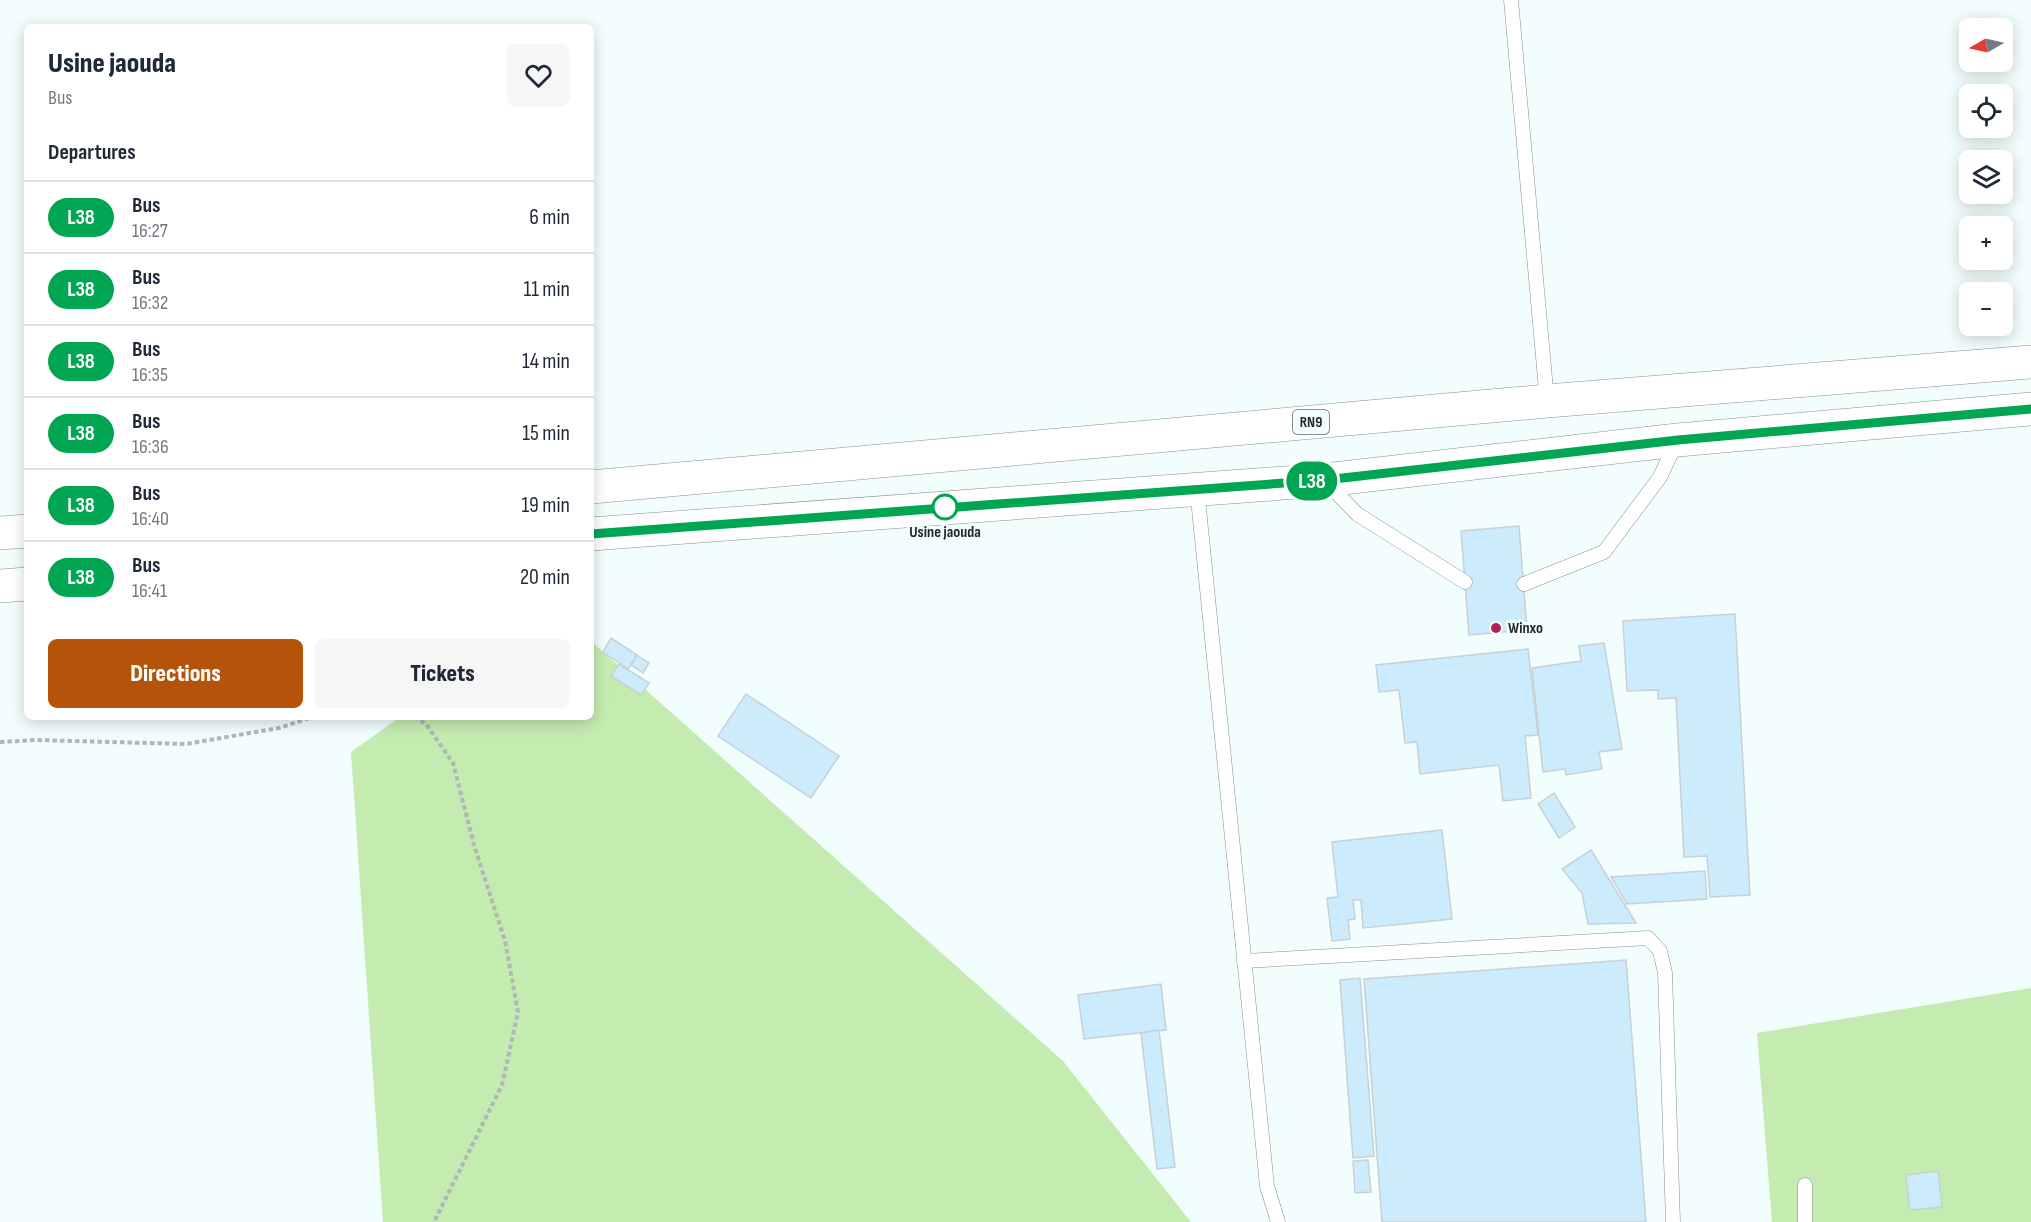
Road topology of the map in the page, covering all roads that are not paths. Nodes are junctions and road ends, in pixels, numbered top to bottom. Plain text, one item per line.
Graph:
1 (1511, 0) edge
2 (2031, 362) edge
3 (1547, 401) junction
4 (2031, 409) edge
5 (1678, 440) junction
6 (1325, 480) junction
7 (594, 487) edge
8 (1197, 489) junction
9 (24, 531) edge
10 (0, 533) edge
11 (594, 534) edge
12 (1465, 582) dead end
13 (24, 584) edge
14 (1524, 584) dead end
15 (0, 586) edge
16 (1244, 961) junction
17 (1805, 1185) dead end
18 (1278, 1222) edge
19 (1673, 1222) edge
20 (1805, 1222) edge

1 - 3 lane
2 - 3 highway, RN9
3 - 7 highway, RN9
4 - 5 highway
5 - 6 highway
5 - 14 lane
6 - 8 highway
6 - 12 lane
8 - 11 highway
8 - 16 lane
9 - 10 highway
13 - 15 highway
16 - 18 lane
16 - 19 lane
17 - 20 lane

